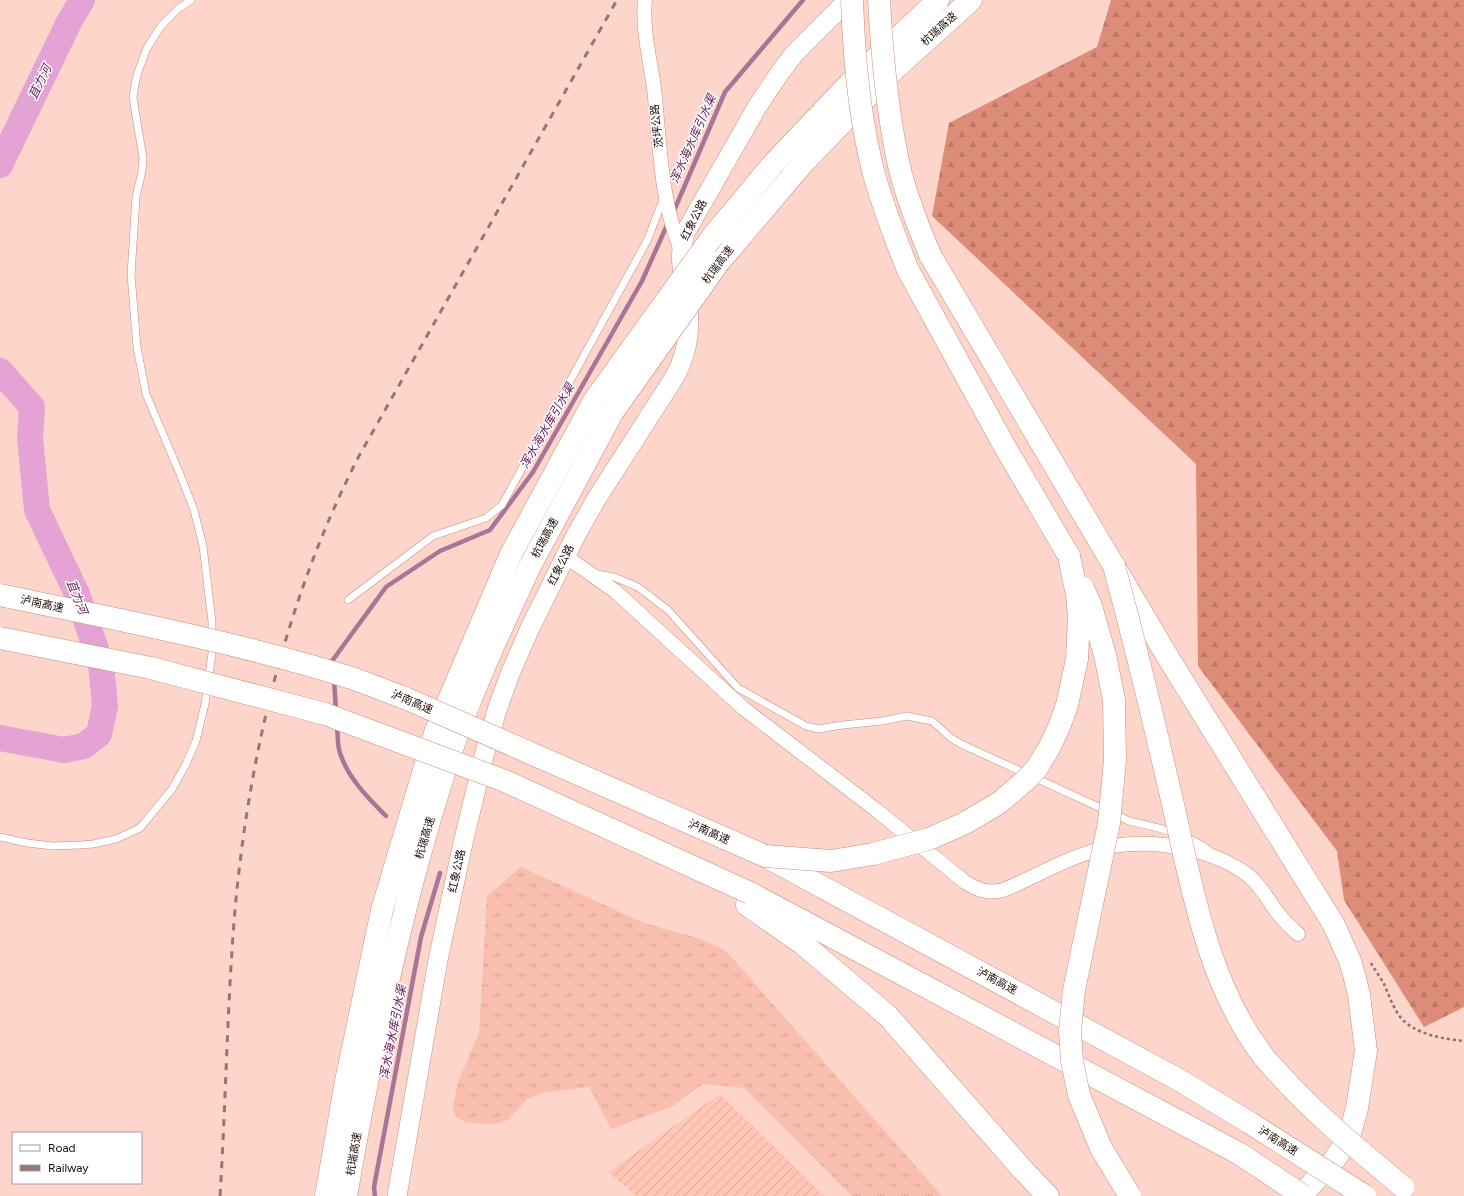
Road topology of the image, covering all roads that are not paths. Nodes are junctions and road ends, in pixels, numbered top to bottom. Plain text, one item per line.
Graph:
1 (191, 0) edge
2 (645, 0) edge
3 (848, 0) edge
4 (852, 0) edge
5 (879, 0) edge
6 (938, 0) edge
7 (984, 0) edge
8 (964, 7) edge
9 (667, 199) junction
10 (681, 250) junction
11 (565, 556) junction
12 (1069, 556) junction
13 (1114, 566) junction
14 (589, 573) junction
15 (0, 595) edge
16 (348, 600) dead end
17 (0, 638) edge
18 (0, 837) edge
19 (765, 856) junction
20 (1221, 860) junction
21 (697, 869) junction
22 (1298, 934) dead end
23 (1406, 1192) edge
24 (326, 1196) edge
25 (346, 1196) edge
26 (397, 1196) edge
27 (1048, 1196) edge
28 (1130, 1196) edge
29 (1302, 1196) edge
30 (1365, 1196) edge

1 - 18 lane
2 - 9 street, 茨坪公路
3 - 10 main road, 红象公路
4 - 12 highway, bridge
5 - 13 highway, bridge
6 - 24 highway, 杭瑞高速, bridge
7 - 8 highway, 杭瑞高速
8 - 25 highway, 杭瑞高速, bridge
9 - 10 street, 茨坪公路
9 - 16 lane
10 - 11 main road, 红象公路
11 - 14 street
11 - 26 main road, 红象公路
12 - 19 highway, bridge
12 - 28 highway, bridge
13 - 23 highway, bridge
13 - 29 highway, bridge
14 - 20 lane
14 - 20 street
15 - 19 highway, 泸南高速, bridge
17 - 21 highway, bridge
19 - 30 highway, 泸南高速, bridge
20 - 22 street
21 - 27 highway
21 - 29 highway, bridge

